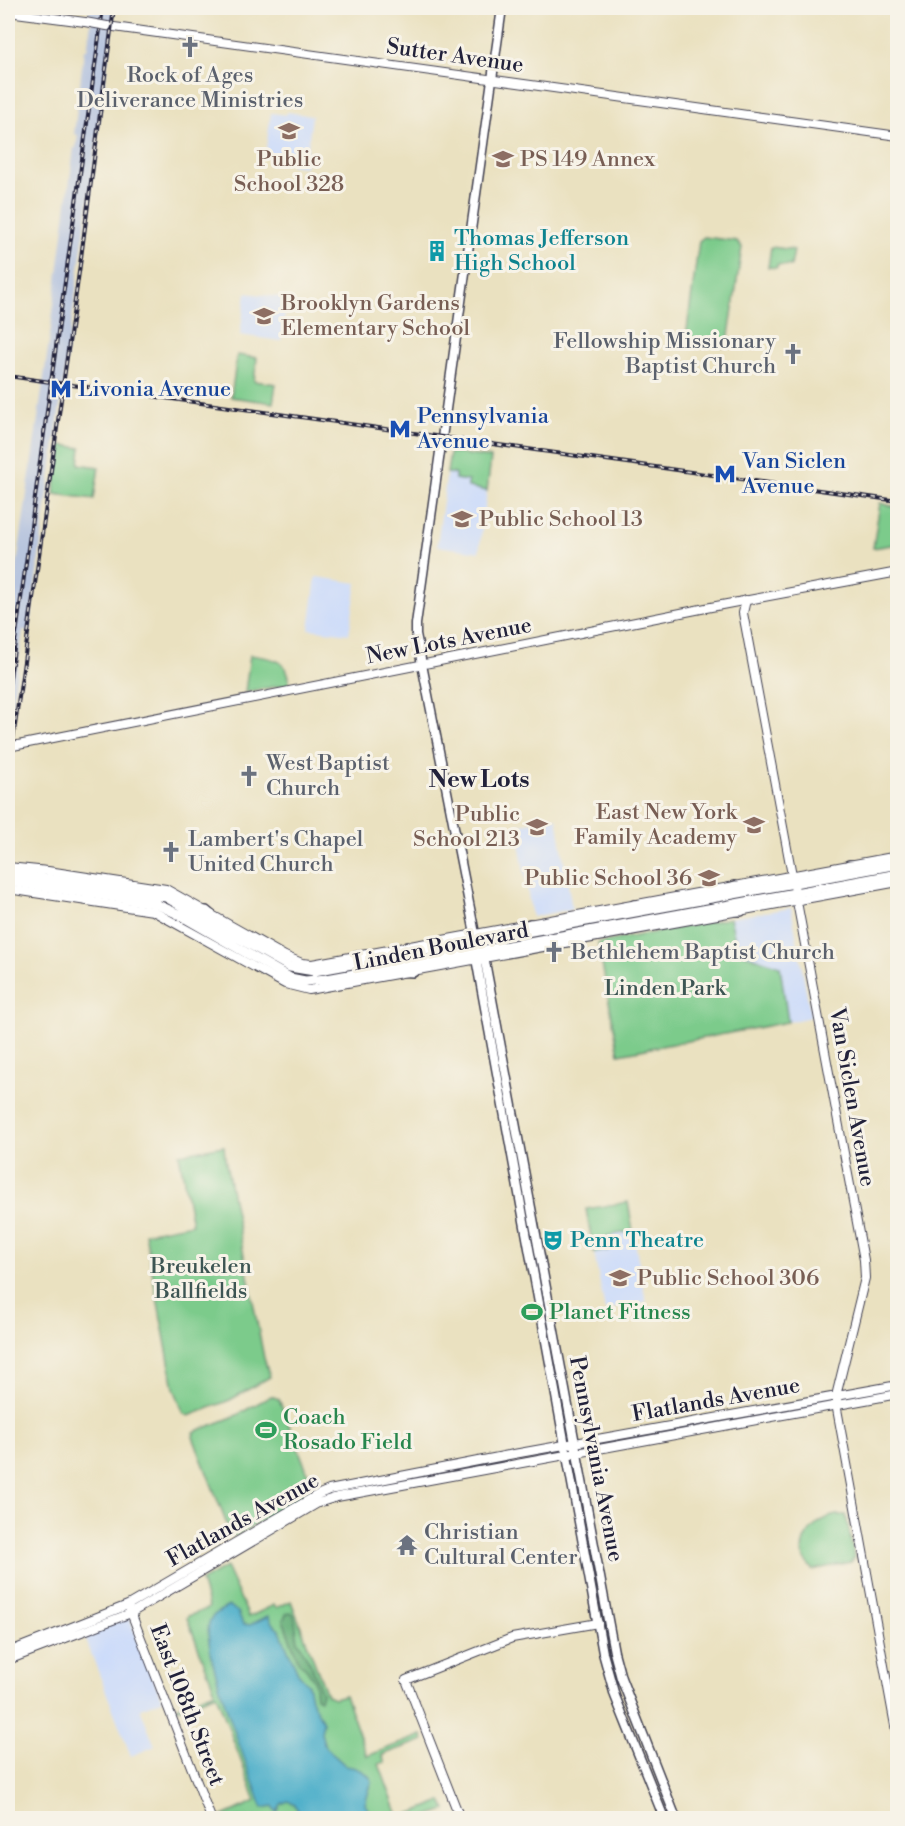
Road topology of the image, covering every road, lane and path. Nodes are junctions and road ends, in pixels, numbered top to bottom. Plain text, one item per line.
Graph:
1 (502, 8) edge
2 (8, 12) edge
3 (492, 80) junction
4 (897, 136) edge
5 (897, 572) edge
6 (746, 600) junction
7 (421, 664) junction
8 (8, 747) edge
9 (897, 855) edge
10 (897, 864) edge
11 (849, 865) junction
12 (887, 866) junction
13 (8, 867) edge
14 (8, 874) edge
15 (897, 874) edge
16 (8, 881) edge
17 (897, 882) edge
18 (735, 886) junction
19 (794, 888) junction
20 (8, 889) edge
21 (703, 900) junction
22 (634, 904) junction
23 (669, 906) junction
24 (700, 910) junction
25 (206, 911) junction
26 (741, 911) junction
27 (656, 919) junction
28 (530, 924) junction
29 (561, 927) junction
30 (625, 932) junction
31 (232, 935) junction
32 (408, 946) junction
33 (477, 947) junction
34 (374, 966) junction
35 (413, 972) junction
36 (897, 1385) edge
37 (897, 1394) edge
38 (836, 1400) junction
39 (575, 1444) junction
40 (564, 1446) junction
41 (578, 1454) junction
42 (567, 1456) junction
43 (130, 1609) junction
44 (598, 1623) junction
45 (8, 1652) edge
46 (8, 1660) edge
47 (897, 1742) edge
48 (211, 1818) edge
49 (460, 1818) edge
50 (663, 1818) edge
51 (676, 1818) edge

1 - 3 main road, Pennsylvania Avenue
2 - 3 street, Sutter Avenue, bridge
3 - 4 street, Sutter Avenue
3 - 7 main road, Pennsylvania Avenue
5 - 6 street, New Lots Avenue
6 - 7 street, New Lots Avenue
6 - 19 street, Van Siclen Avenue
7 - 8 street, New Lots Avenue
7 - 33 main road, Pennsylvania Avenue
9 - 11 street, Linden Boulevard
10 - 12 highway, Linden Boulevard
11 - 12 highway
11 - 19 street, Linden Boulevard
12 - 19 highway, Linden Boulevard
13 - 25 street, Linden Boulevard
14 - 31 highway, Linden Boulevard
15 - 19 highway, Linden Boulevard
16 - 34 highway, Linden Boulevard
17 - 19 street, Linden Boulevard
18 - 19 street, Linden Boulevard
18 - 21 highway
18 - 22 street, Linden Boulevard
19 - 21 highway, Linden Boulevard
19 - 24 highway, Linden Boulevard
19 - 26 street, Linden Boulevard
19 - 38 street, Van Siclen Avenue
20 - 35 street, Linden Boulevard
21 - 23 highway, Linden Boulevard
22 - 23 highway
22 - 28 street, Linden Boulevard
23 - 29 highway, Linden Boulevard
24 - 26 highway
24 - 27 highway, Linden Boulevard
25 - 31 highway
25 - 32 street, Linden Boulevard
26 - 30 street, Linden Boulevard
27 - 30 highway
27 - 33 highway, Linden Boulevard
28 - 29 highway
28 - 33 street, Linden Boulevard
29 - 33 highway, Linden Boulevard
30 - 33 street, Linden Boulevard
31 - 34 highway, Linden Boulevard
32 - 33 street, Linden Boulevard
32 - 34 highway
33 - 34 highway, Linden Boulevard
33 - 35 street, Linden Boulevard
33 - 39 main road, Pennsylvania Avenue
33 - 40 main road, Pennsylvania Avenue
34 - 35 highway
36 - 38 street, Flatlands Avenue
37 - 38 street, Flatlands Avenue
38 - 39 street, Flatlands Avenue
38 - 41 street, Flatlands Avenue
38 - 47 street, Van Siclen Avenue
39 - 40 street, Flatlands Avenue
39 - 41 main road, Pennsylvania Avenue
40 - 42 main road, Pennsylvania Avenue
40 - 43 street, Flatlands Avenue
41 - 42 street, Flatlands Avenue
41 - 51 main road, Pennsylvania Avenue
42 - 43 street, Flatlands Avenue
42 - 44 main road, Pennsylvania Avenue
43 - 45 street, Flatlands Avenue
43 - 46 street, Flatlands Avenue
43 - 48 street, East 108th Street
44 - 49 street
44 - 50 main road, Pennsylvania Avenue

